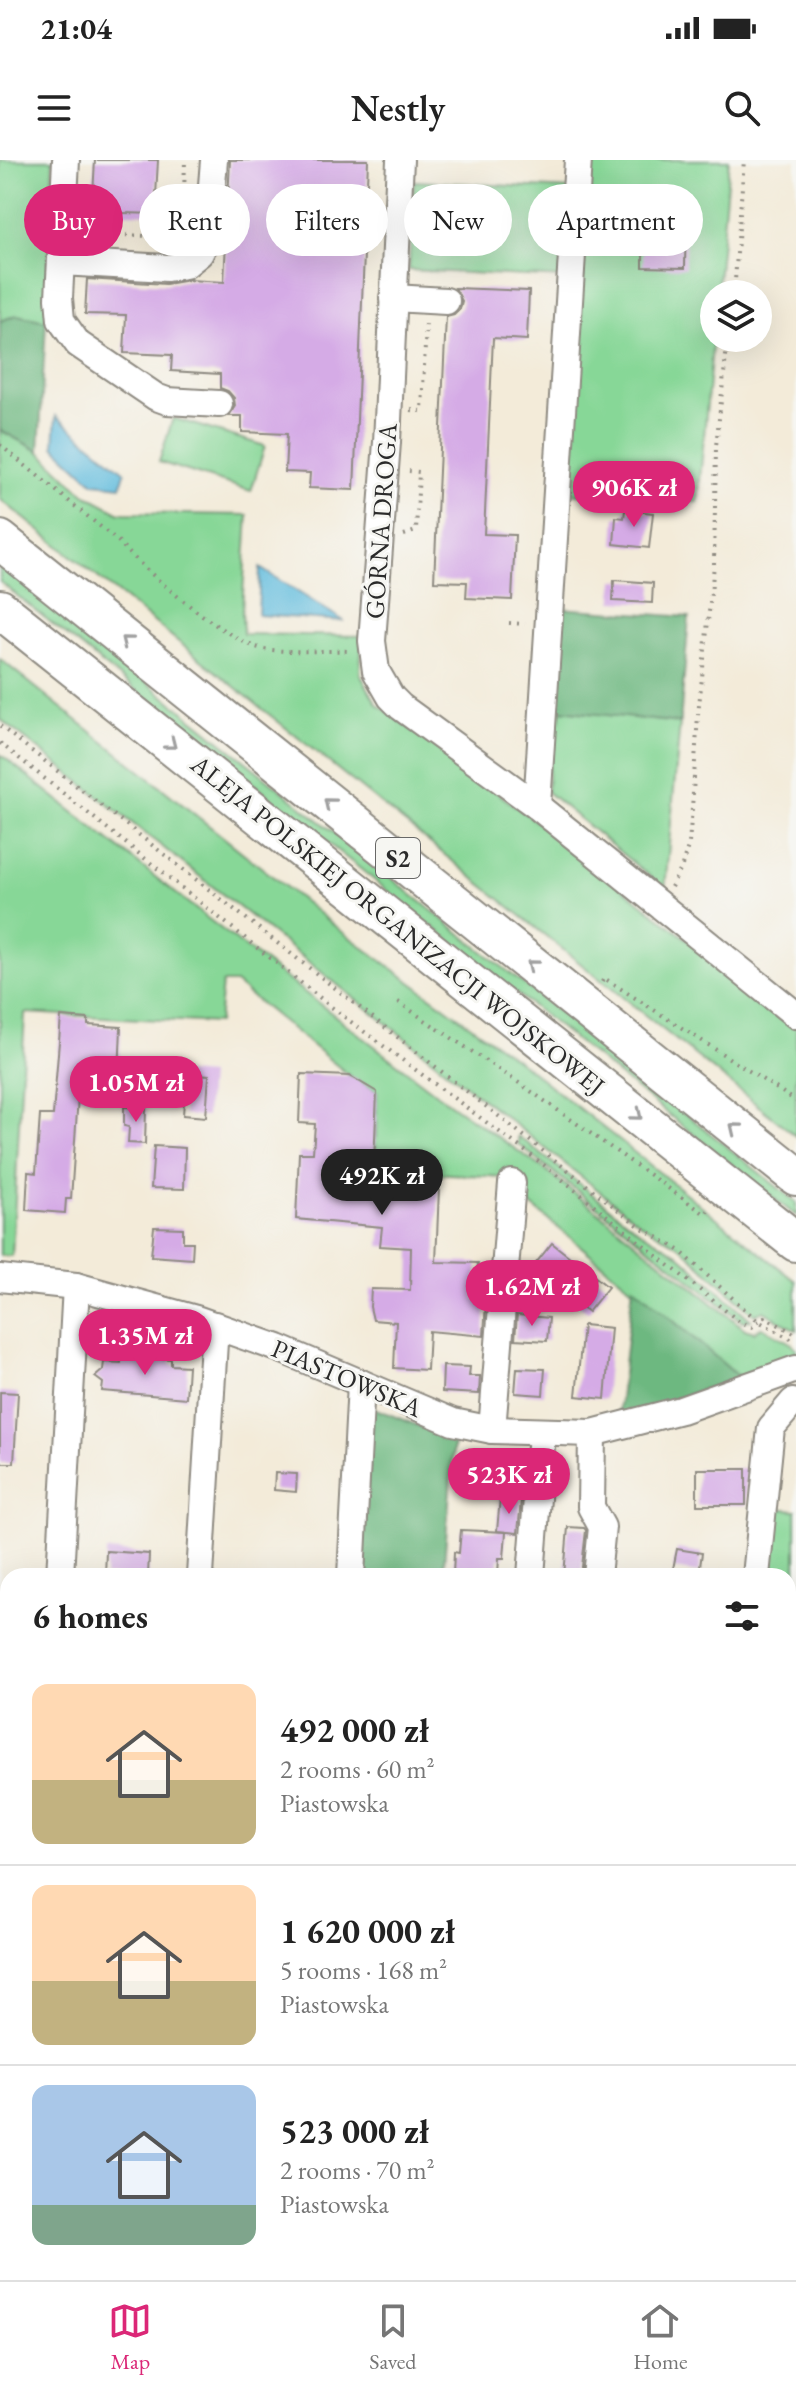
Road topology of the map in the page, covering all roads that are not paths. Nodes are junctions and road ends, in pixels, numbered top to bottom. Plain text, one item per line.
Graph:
1 (66, 160) edge
2 (214, 160) edge
3 (400, 160) edge
4 (578, 160) edge
5 (61, 262) junction
6 (393, 298) junction
7 (436, 307) road end
8 (219, 404) dead end
9 (0, 540) edge
10 (0, 609) edge
11 (537, 806) junction
12 (796, 1015) edge
13 (796, 1176) edge
14 (512, 1183) dead end
15 (796, 1242) edge
16 (0, 1278) edge
17 (76, 1286) junction
18 (215, 1325) junction
19 (796, 1369) edge
20 (766, 1379) junction
21 (361, 1383) junction
22 (794, 1404) edge
23 (492, 1430) junction
24 (549, 1433) junction
25 (592, 1433) junction
26 (60, 1568) edge
27 (200, 1568) edge
28 (351, 1568) edge
29 (532, 1568) edge
30 (598, 1568) edge
31 (757, 1568) edge

1 - 5 street
2 - 5 street
3 - 6 street, GÓRNA DROGA
4 - 11 street
5 - 8 street
6 - 7 street
6 - 11 street, GÓRNA DROGA
13 -> 9 highway, ALEJA POLSKIEJ ORGANIZACJI WOJSKOWEJ / S2
10 -> 15 highway, ALEJA POLSKIEJ ORGANIZACJI WOJSKOWEJ / S2
11 - 12 street, GÓRNA DROGA
14 - 23 street
16 - 17 street, PIASTOWSKA
17 - 18 street, PIASTOWSKA
17 - 26 street
18 - 21 street, PIASTOWSKA
18 - 27 street
19 - 20 street, PIASTOWSKA
20 - 22 street
20 - 25 street, PIASTOWSKA
21 - 23 street, PIASTOWSKA
21 - 28 street
22 - 31 street
23 - 24 street, PIASTOWSKA
24 - 25 street, PIASTOWSKA
24 - 29 street
25 - 30 street

